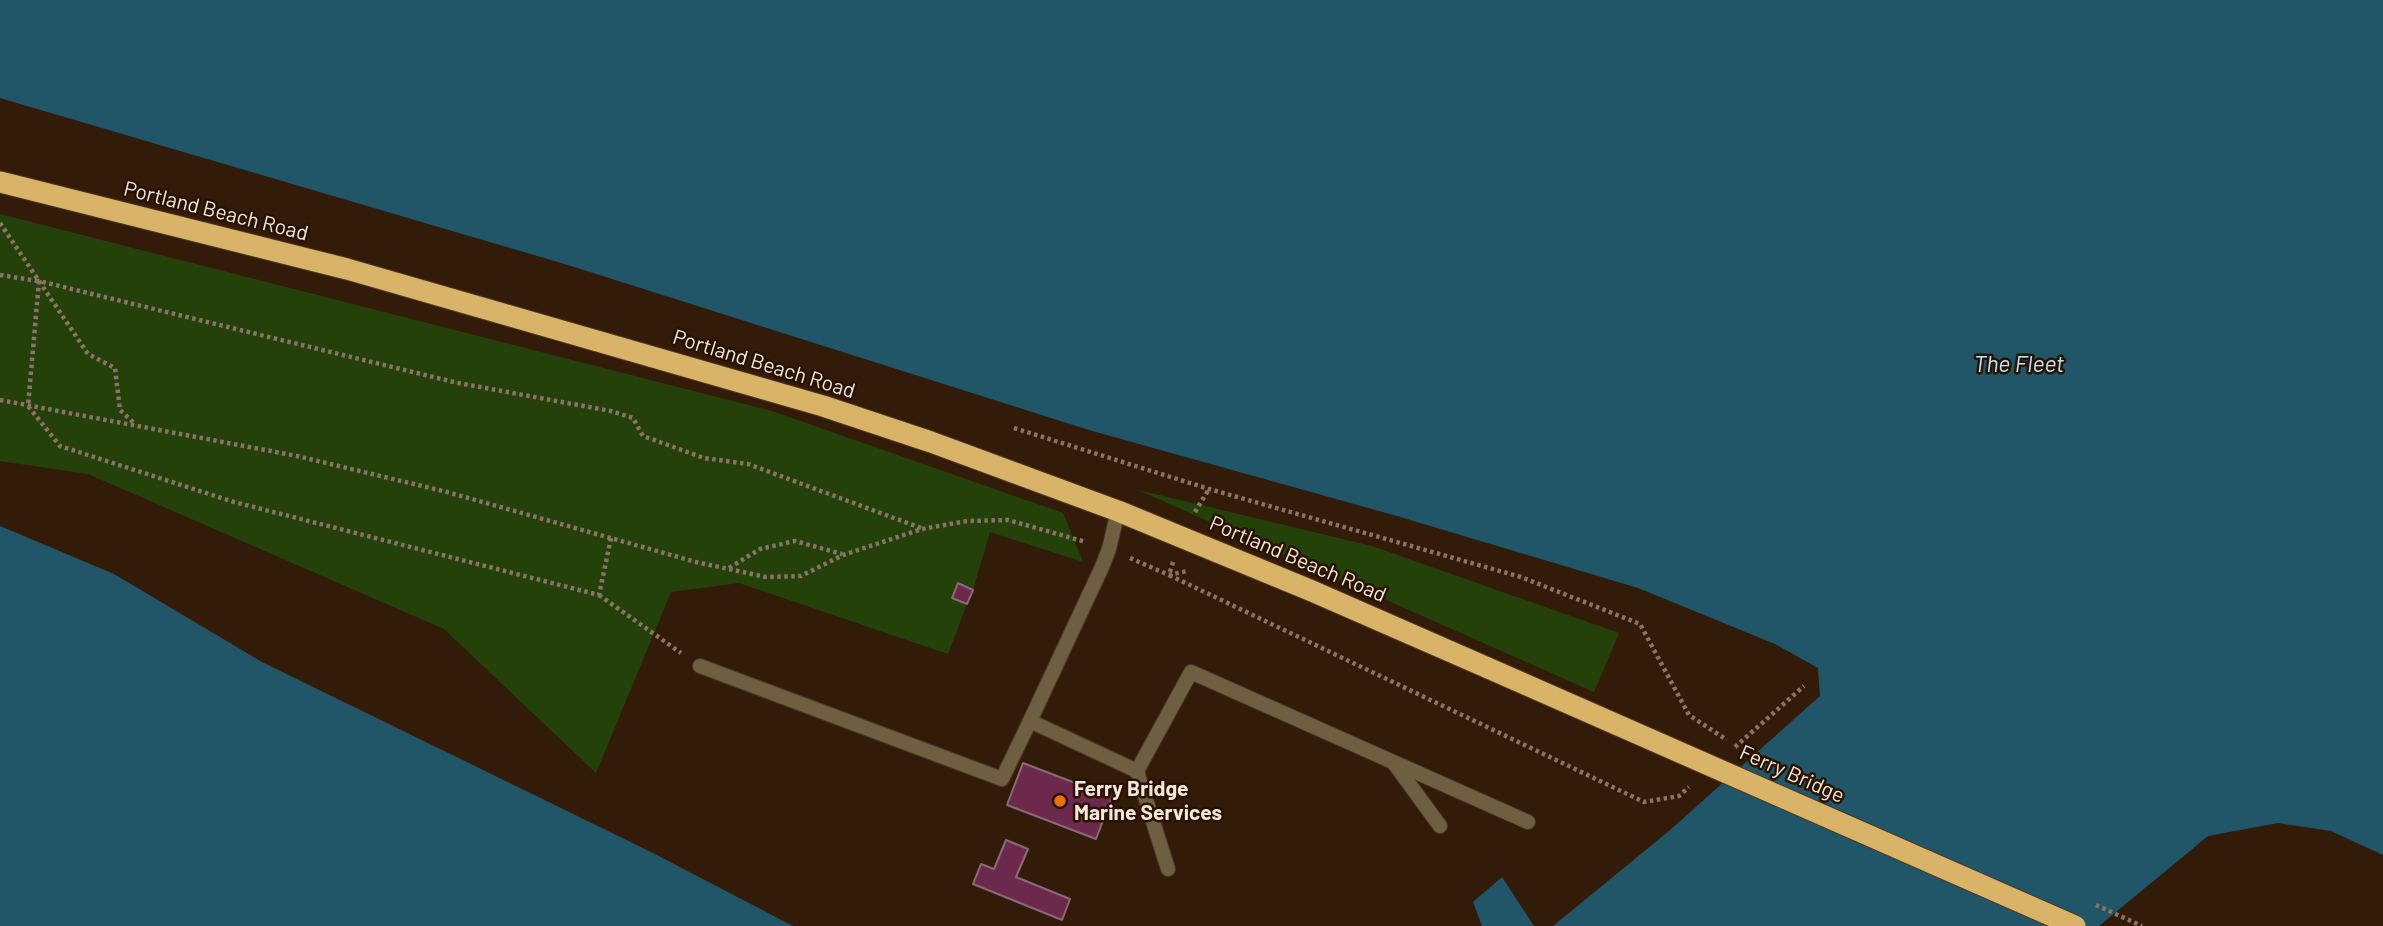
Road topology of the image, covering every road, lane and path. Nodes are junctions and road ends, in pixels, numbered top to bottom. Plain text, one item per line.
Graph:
1 (0, 183) edge
2 (0, 223) edge
3 (0, 275) edge
4 (39, 281) junction
5 (0, 400) edge
6 (28, 406) junction
7 (136, 424) junction
8 (1014, 428) dead end
9 (1118, 511) junction
10 (922, 529) junction
11 (611, 538) junction
12 (1109, 549) junction
13 (843, 555) junction
14 (1197, 568) dead end
15 (728, 569) junction
16 (1168, 575) junction
17 (599, 595) junction
18 (700, 666) joint
19 (1488, 668) joint
20 (1804, 686) dead end
21 (1030, 721) junction
22 (1728, 740) dead end
23 (1731, 750) dead end
24 (1393, 761) junction
25 (1137, 771) junction
26 (1690, 787) dead end
27 (1528, 822) dead end
28 (1440, 826) dead end
29 (1168, 869) dead end
30 (2075, 926) edge

1 - 9 highway, Portland Beach Road
2 - 4 path
3 - 4 path
4 - 6 path
4 - 7 path
4 - 10 path
5 - 6 path
6 - 7 path
6 - 17 path
7 - 11 path
8 - 22 path
9 - 12 lane
9 - 19 highway, Portland Beach Road
10 - 12 path
10 - 13 path
11 - 15 path
11 - 17 path
12 - 16 path
12 - 21 lane
13 - 15 path
13 - 15 path
14 - 16 path
16 - 26 path
17 - 18 path
18 - 21 lane
19 - 30 highway, Ferry Bridge, bridge
20 - 23 path
21 - 25 lane
24 - 25 lane
24 - 27 lane
24 - 28 lane
25 - 29 lane

